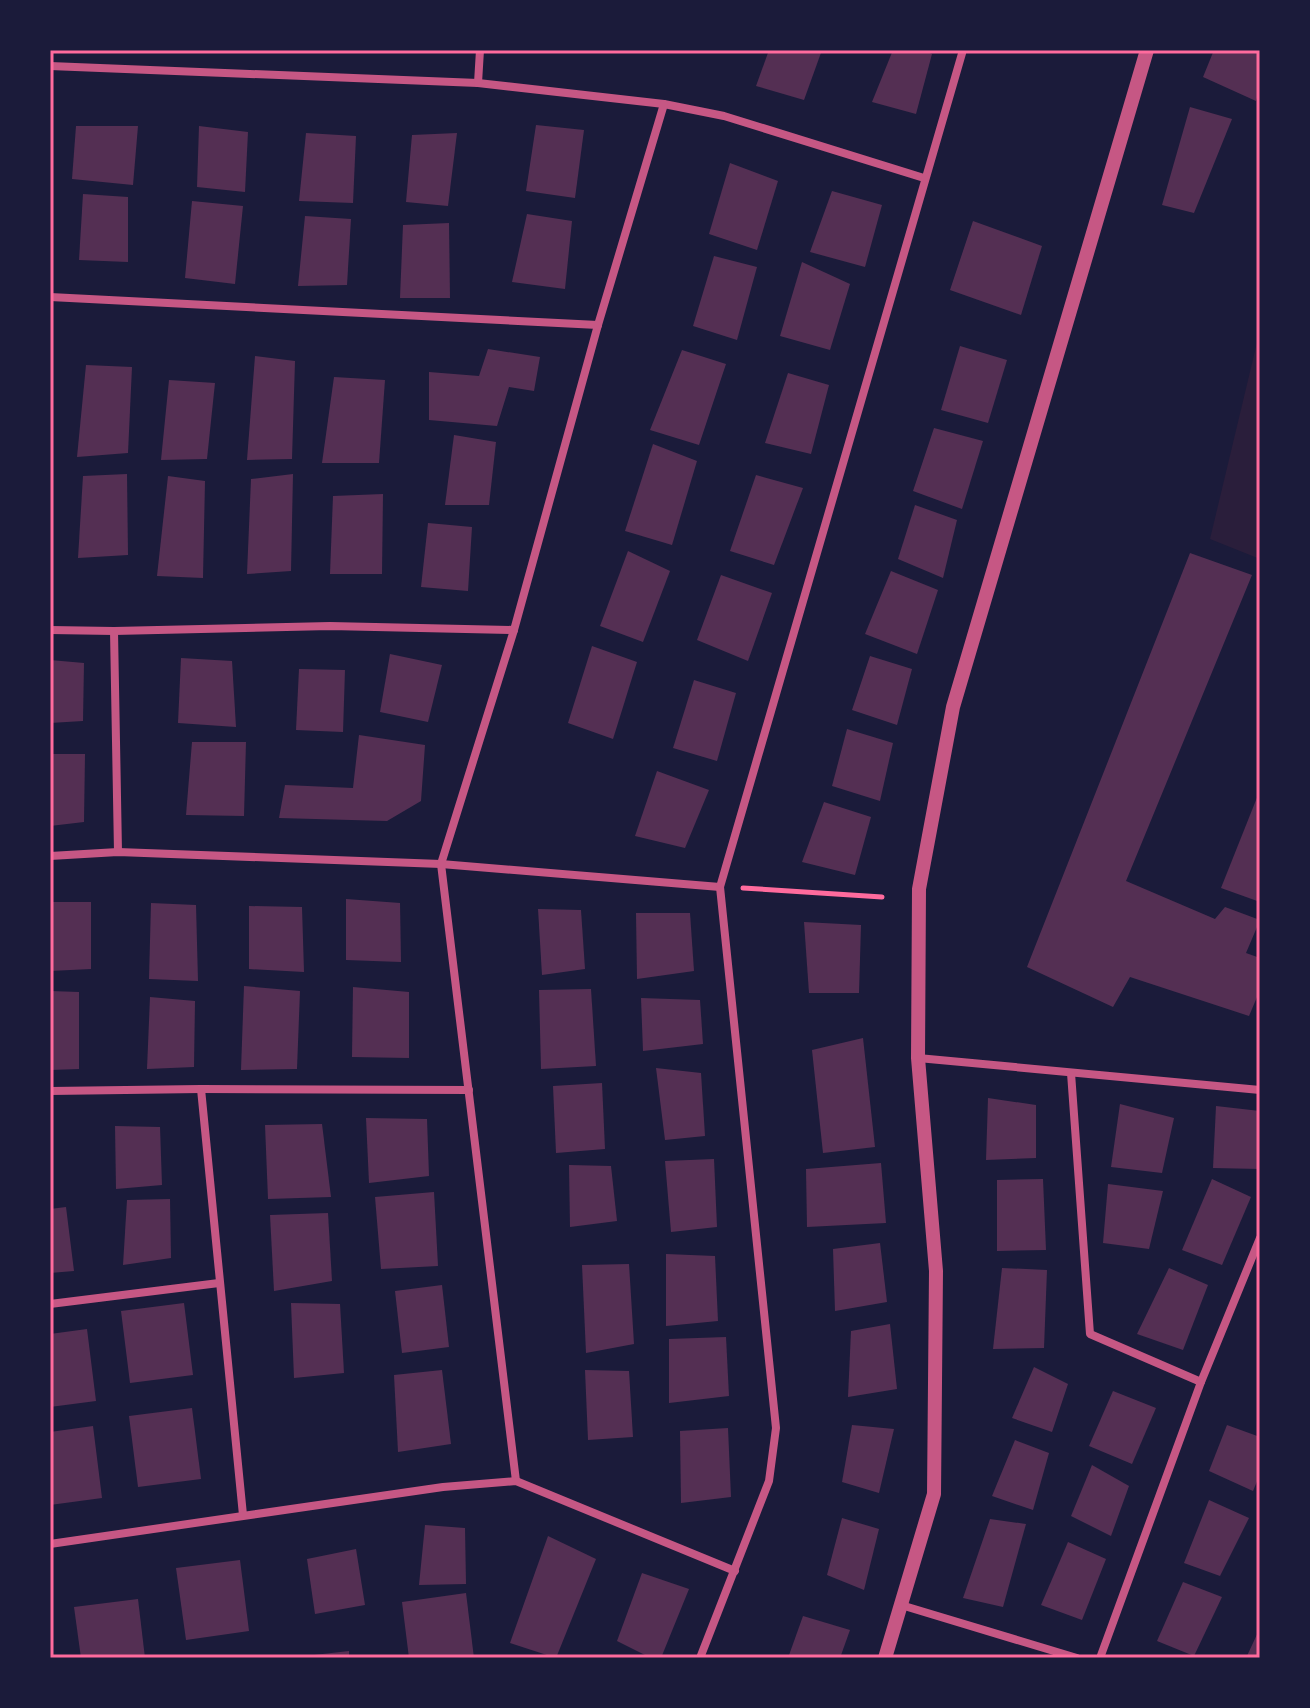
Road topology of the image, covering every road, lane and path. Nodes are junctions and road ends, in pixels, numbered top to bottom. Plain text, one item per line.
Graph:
1 (480, 50) edge
2 (963, 50) edge
3 (1147, 50) edge
4 (50, 66) edge
5 (478, 83) junction
6 (664, 104) junction
7 (924, 178) junction
8 (50, 297) edge
9 (598, 325) junction
10 (50, 630) edge
11 (514, 630) junction
12 (114, 631) junction
13 (118, 852) junction
14 (50, 856) edge
15 (441, 864) junction
16 (720, 887) junction
17 (882, 897) dead end
18 (918, 1058) junction
19 (1071, 1073) junction
20 (201, 1089) junction
21 (469, 1090) junction
22 (1260, 1090) edge
23 (50, 1091) edge
24 (1260, 1238) edge
25 (219, 1283) junction
26 (50, 1304) edge
27 (1201, 1382) junction
28 (516, 1481) junction
29 (243, 1515) junction
30 (50, 1544) edge
31 (735, 1571) junction
32 (901, 1605) junction
33 (700, 1658) edge
34 (885, 1658) edge
35 (1077, 1658) edge
36 (1100, 1658) edge

1 - 5 street
2 - 7 street
3 - 18 street
4 - 5 street
5 - 6 street
6 - 7 street
6 - 9 street
7 - 16 street
8 - 9 street
9 - 11 street
10 - 12 street
11 - 12 street
11 - 15 street
12 - 13 street
13 - 14 street
13 - 15 street
15 - 16 street
15 - 21 street
16 - 17 path
16 - 31 street
18 - 19 street
18 - 32 street
19 - 22 street
19 - 27 street
20 - 21 street
20 - 23 street
20 - 25 street
21 - 28 street
24 - 27 street
25 - 26 street
25 - 29 street
27 - 36 street
28 - 29 street
28 - 31 street
29 - 30 street
31 - 33 street
32 - 34 street
32 - 35 street

